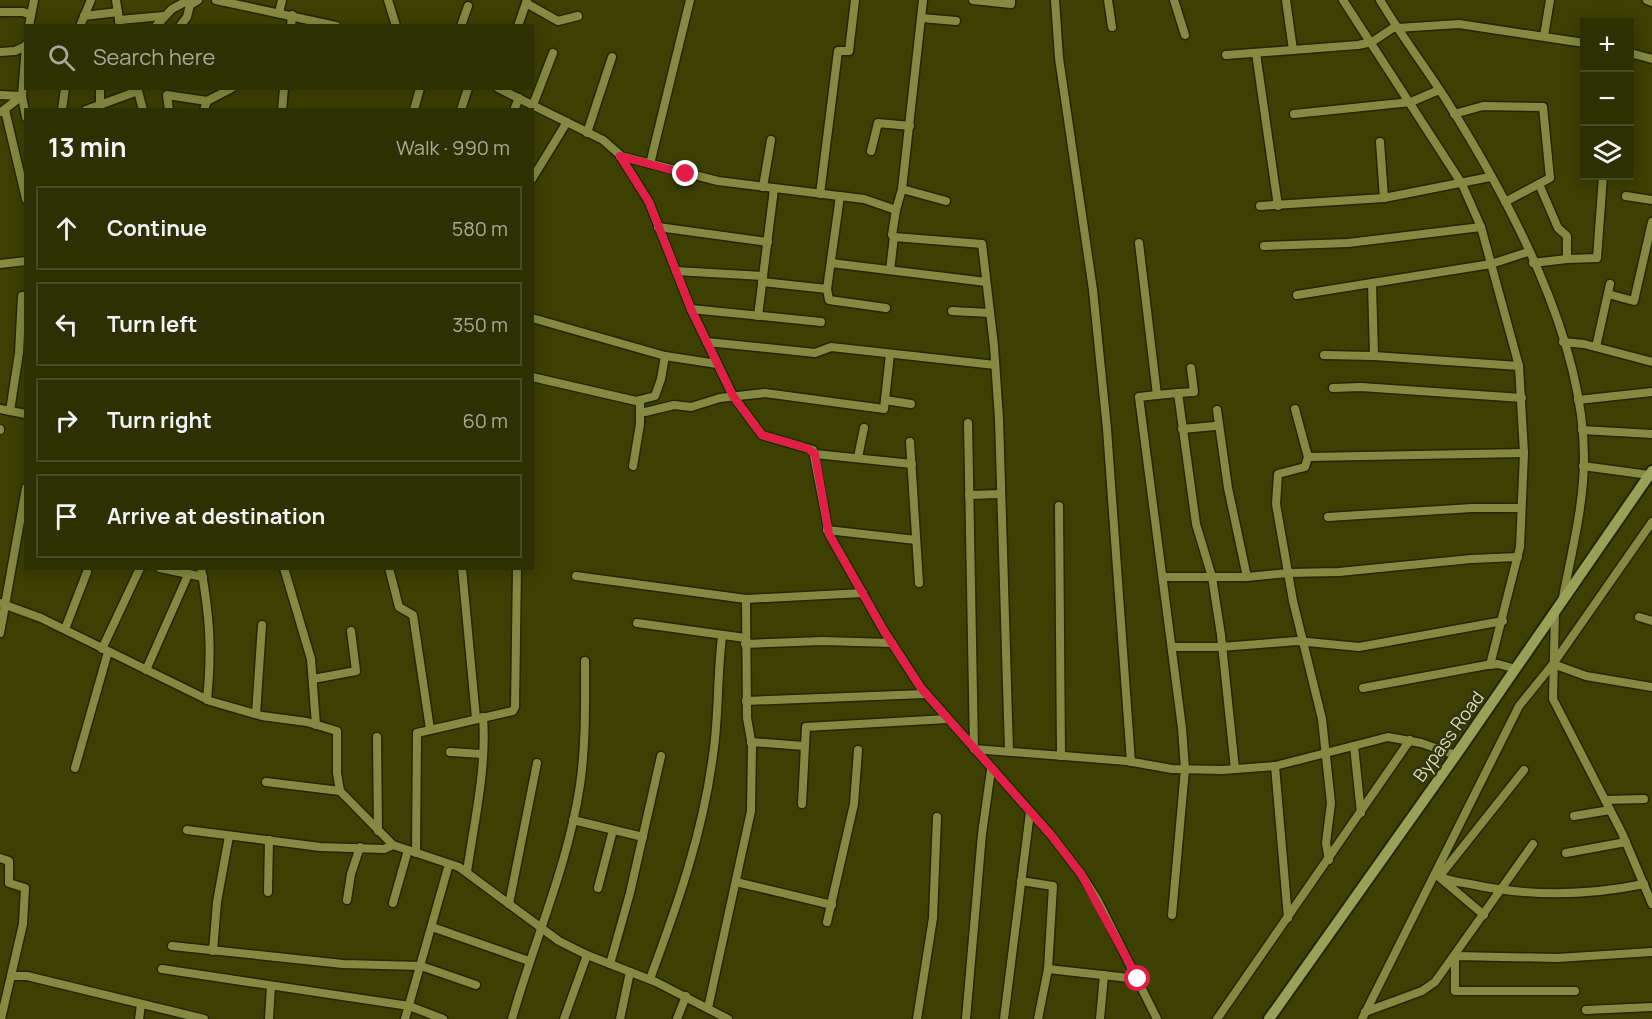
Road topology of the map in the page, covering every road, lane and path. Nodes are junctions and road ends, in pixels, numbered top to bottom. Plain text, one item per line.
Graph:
1 (34, 0) edge
2 (91, 0) edge
3 (117, 0) edge
4 (216, 0) edge
5 (282, 0) edge
6 (388, 0) edge
7 (690, 0) edge
8 (855, 0) edge
9 (923, 0) edge
10 (973, 0) edge
11 (1011, 0) edge
12 (1055, 0) edge
13 (1108, 0) edge
14 (1174, 0) edge
15 (1286, 0) edge
16 (1343, 0) edge
17 (1380, 0) edge
18 (1550, 0) edge
19 (1647, 0) edge
20 (526, 1) edge
21 (189, 2) edge
22 (1652, 2) edge
23 (468, 6) dead end
24 (0, 12) edge
25 (279, 14) junction
26 (31, 15) junction
27 (292, 15) junction
28 (84, 16) junction
29 (164, 16) junction
30 (578, 16) dead end
31 (922, 18) junction
32 (119, 19) edge
33 (956, 21) dead end
34 (29, 24) edge
35 (81, 24) edge
36 (158, 24) edge
37 (182, 24) edge
38 (291, 24) edge
39 (328, 24) edge
40 (395, 24) edge
41 (462, 24) edge
42 (519, 24) edge
43 (1112, 27) dead end
44 (1397, 27) junction
45 (1185, 35) dead end
46 (1544, 36) junction
47 (1372, 42) junction
48 (1580, 42) edge
49 (24, 46) edge
50 (1293, 50) junction
51 (0, 51) edge
52 (553, 53) dead end
53 (1256, 53) junction
54 (1634, 54) edge
55 (1226, 55) dead end
56 (612, 57) dead end
57 (1652, 59) edge
58 (24, 63) edge
59 (65, 90) edge
60 (100, 90) edge
61 (131, 90) edge
62 (229, 90) edge
63 (284, 90) edge
64 (419, 90) edge
65 (467, 90) edge
66 (502, 90) edge
67 (1439, 90) junction
68 (0, 95) edge
69 (22, 96) junction
70 (519, 98) junction
71 (1411, 102) junction
72 (206, 105) edge
73 (533, 105) junction
74 (100, 107) edge
75 (24, 108) edge
76 (62, 108) edge
77 (142, 108) edge
78 (169, 108) edge
79 (282, 108) edge
80 (415, 108) edge
81 (462, 108) edge
82 (515, 108) edge
83 (3, 111) edge
84 (1294, 114) dead end
85 (1454, 114) junction
86 (567, 122) junction
87 (909, 126) junction
88 (587, 133) junction
89 (771, 140) dead end
90 (1380, 142) dead end
91 (872, 151) dead end
92 (620, 156) junction
93 (650, 164) junction
94 (534, 176) edge
95 (1490, 177) junction
96 (1603, 180) edge
97 (1462, 184) junction
98 (1539, 184) junction
99 (763, 187) junction
100 (774, 189) junction
101 (902, 189) junction
102 (24, 191) edge
103 (820, 194) junction
104 (840, 196) junction
105 (1626, 196) dead end
106 (1384, 198) junction
107 (1652, 200) edge
108 (946, 201) dead end
109 (1505, 202) junction
110 (1260, 206) dead end
111 (1278, 206) junction
112 (896, 210) junction
113 (1652, 222) edge
114 (658, 227) junction
115 (1481, 227) junction
116 (894, 237) junction
117 (768, 242) junction
118 (1139, 243) dead end
119 (1264, 246) dead end
120 (1528, 252) junction
121 (1567, 259) junction
122 (24, 261) edge
123 (831, 262) junction
124 (1533, 263) junction
125 (0, 264) edge
126 (1491, 264) junction
127 (890, 270) junction
128 (676, 271) junction
129 (763, 279) junction
130 (986, 282) junction
131 (1371, 283) junction
132 (1610, 284) dead end
133 (827, 289) junction
134 (1608, 294) junction
135 (1297, 295) dead end
136 (24, 296) edge
137 (886, 308) dead end
138 (691, 309) junction
139 (952, 311) dead end
140 (990, 313) junction
141 (758, 315) junction
142 (534, 319) edge
143 (820, 322) dead end
144 (707, 342) junction
145 (1563, 342) junction
146 (1596, 347) junction
147 (890, 354) junction
148 (1324, 355) dead end
149 (665, 356) junction
150 (1374, 356) junction
151 (1652, 362) edge
152 (717, 364) junction
153 (995, 365) junction
154 (1520, 366) junction
155 (1191, 368) dead end
156 (534, 376) edge
157 (1334, 388) dead end
158 (1652, 392) edge
159 (1178, 393) junction
160 (1157, 395) junction
161 (733, 396) junction
162 (1522, 398) junction
163 (639, 400) junction
164 (885, 400) junction
165 (1578, 400) junction
166 (910, 404) dead end
167 (0, 409) edge
168 (1295, 409) dead end
169 (1217, 410) dead end
170 (10, 411) junction
171 (645, 412) dead end
172 (24, 414) edge
173 (968, 423) dead end
174 (1215, 426) dead end
175 (864, 428) dead end
176 (1182, 429) junction
177 (1582, 430) junction
178 (1652, 434) edge
179 (910, 442) dead end
180 (1524, 453) junction
181 (815, 454) junction
182 (858, 457) junction
183 (1308, 457) junction
184 (912, 464) junction
185 (633, 466) dead end
186 (1583, 466) junction
187 (1651, 473) edge
188 (1001, 494) junction
189 (969, 495) junction
190 (24, 498) edge
191 (1059, 506) dead end
192 (1521, 508) junction
193 (1328, 518) dead end
194 (1652, 522) edge
195 (828, 530) junction
196 (916, 540) junction
197 (1518, 557) junction
198 (139, 570) edge
199 (168, 570) edge
200 (285, 570) edge
201 (390, 570) edge
202 (462, 570) edge
203 (517, 570) edge
204 (87, 572) dead end
205 (202, 573) edge
206 (1288, 573) junction
207 (188, 575) junction
208 (576, 576) dead end
209 (1163, 576) junction
210 (1246, 577) junction
211 (1212, 578) junction
212 (919, 583) dead end
213 (863, 593) junction
214 (746, 599) junction
215 (1563, 600) junction
216 (3, 604) edge
217 (1555, 611) junction
218 (1639, 617) dead end
219 (1503, 621) junction
220 (1652, 621) edge
221 (637, 623) dead end
222 (262, 625) dead end
223 (65, 629) junction
224 (351, 631) dead end
225 (0, 633) edge
226 (722, 637) junction
227 (746, 641) junction
228 (1302, 642) junction
229 (892, 643) junction
230 (1173, 647) junction
231 (1221, 647) junction
232 (105, 650) junction
233 (585, 661) dead end
234 (1553, 664) junction
235 (1490, 665) junction
236 (1516, 669) junction
237 (146, 670) junction
238 (313, 679) junction
239 (1652, 687) edge
240 (1363, 688) dead end
241 (925, 694) junction
242 (207, 700) junction
243 (746, 701) junction
244 (256, 714) junction
245 (479, 718) junction
246 (947, 719) junction
247 (316, 724) junction
248 (430, 729) junction
249 (377, 737) dead end
250 (1410, 740) junction
251 (751, 742) junction
252 (804, 746) junction
253 (1354, 746) junction
254 (974, 749) junction
255 (858, 750) dead end
256 (1009, 751) junction
257 (450, 752) dead end
258 (482, 754) junction
259 (1325, 754) junction
260 (1456, 755) junction
261 (661, 756) dead end
262 (1061, 756) junction
263 (1131, 762) junction
264 (537, 763) dead end
265 (1275, 766) junction
266 (75, 768) dead end
267 (1185, 769) junction
268 (1235, 769) junction
269 (991, 770) junction
270 (1524, 770) dead end
271 (266, 782) dead end
272 (340, 791) junction
273 (1644, 799) dead end
274 (1605, 800) junction
275 (802, 804) dead end
276 (1610, 810) junction
277 (1030, 812) junction
278 (1361, 813) junction
279 (1574, 816) dead end
280 (937, 817) dead end
281 (573, 820) junction
282 (187, 830) dead end
283 (613, 830) junction
284 (378, 831) junction
285 (229, 836) junction
286 (643, 837) junction
287 (269, 840) junction
288 (1626, 842) junction
289 (1533, 844) dead end
290 (393, 845) junction
291 (360, 847) junction
292 (412, 852) junction
293 (1566, 853) dead end
294 (0, 858) edge
295 (1329, 860) junction
296 (449, 864) junction
297 (467, 872) junction
298 (1437, 876) junction
299 (1021, 881) junction
300 (735, 882) junction
301 (1644, 884) junction
302 (598, 888) dead end
303 (1502, 891) junction
304 (268, 892) dead end
305 (347, 900) dead end
306 (393, 903) dead end
307 (1652, 903) edge
308 (509, 904) junction
309 (831, 905) junction
310 (1172, 915) dead end
311 (1484, 915) junction
312 (1288, 918) junction
313 (827, 922) dead end
314 (432, 927) junction
315 (540, 927) junction
316 (172, 946) dead end
317 (213, 951) junction
318 (1652, 952) edge
319 (587, 955) junction
320 (1455, 956) junction
321 (529, 961) junction
322 (610, 964) junction
323 (421, 966) junction
324 (162, 969) dead end
325 (1048, 969) junction
326 (630, 972) junction
327 (1104, 975) junction
328 (10, 976) junction
329 (650, 979) junction
330 (1138, 979) junction
331 (477, 985) dead end
332 (271, 986) junction
333 (1575, 992) dead end
334 (686, 996) junction
335 (141, 1005) junction
336 (409, 1006) junction
337 (1652, 1007) edge
338 (708, 1008) junction
339 (1586, 1010) dead end
340 (1364, 1016) edge
341 (1, 1019) edge
342 (139, 1019) edge
343 (204, 1019) edge
344 (268, 1019) edge
345 (405, 1019) edge
346 (443, 1019) edge
347 (512, 1019) edge
348 (564, 1019) edge
349 (620, 1019) edge
350 (677, 1019) edge
351 (728, 1019) edge
352 (917, 1019) edge
353 (966, 1019) edge
354 (1004, 1019) edge
355 (1038, 1019) edge
356 (1100, 1019) edge
357 (1157, 1019) edge
358 (1217, 1019) edge
359 (1269, 1019) edge

1 - 26 street
2 - 28 street
3 - 32 street
4 - 25 street
5 - 25 street
6 - 40 street
7 - 93 street
8 - 103 street
9 - 31 street
10 - 11 street
12 - 263 street
13 - 43 street
14 - 45 street
15 - 50 street
16 - 47 street
17 - 44 street
18 - 46 street
19 - 22 street
20 - 30 street
20 - 42 street
21 - 29 street
21 - 37 street
23 - 41 street
24 - 26 street
25 - 27 street
26 - 34 street
27 - 38 street
27 - 39 street
28 - 32 street
28 - 35 street
29 - 32 street
29 - 36 street
31 - 33 street
31 - 87 street
44 - 46 street
44 - 47 street
44 - 67 street
46 - 48 street
47 - 50 street
47 - 71 street
49 - 51 street
50 - 53 street
52 - 73 street
53 - 55 street
53 - 111 street
54 - 57 street
56 - 88 street
58 - 69 street
59 - 76 street
60 - 74 street
61 - 74 street
61 - 77 street
62 - 72 street
63 - 79 street
64 - 80 street
65 - 81 street
66 - 70 street
67 - 71 street
67 - 85 street
68 - 69 street
69 - 75 street
69 - 83 street
70 - 73 street
70 - 82 street
71 - 84 street
71 - 97 street
72 - 78 street
73 - 86 street
83 - 102 street
85 - 95 street
85 - 98 street
86 - 88 street
86 - 94 street
87 - 91 street
87 - 101 street
88 - 92 street
89 - 99 street
90 - 106 street
92 - 93 street
92 - 114 street
93 - 99 street
95 - 97 street
95 - 109 street
96 - 121 street
97 - 106 street
97 - 115 street
98 - 109 street
98 - 121 street
99 - 100 street
100 - 103 street
100 - 117 street
101 - 108 street
101 - 112 street
103 - 104 street
104 - 112 street
104 - 123 street
105 - 107 street
106 - 111 street
109 - 120 street
110 - 111 street
112 - 116 street
113 - 134 street
114 - 117 street
114 - 128 street
115 - 119 street
115 - 126 street
116 - 127 street
116 - 130 street
117 - 129 street
118 - 160 street
120 - 124 street
120 - 126 street
121 - 124 street
122 - 125 street
123 - 127 street
123 - 133 street
124 - 145 street
126 - 131 street
126 - 154 street
127 - 130 street
128 - 129 street
128 - 138 street
129 - 133 street
129 - 141 street
130 - 140 street
131 - 135 street
131 - 150 street
132 - 134 street
133 - 137 street
134 - 146 street
136 - 170 street
138 - 141 street
138 - 144 street
139 - 140 street
140 - 153 street
141 - 143 street
142 - 149 street
144 - 147 street
144 - 152 street
145 - 146 street
145 - 165 street
146 - 151 street
147 - 153 street
147 - 164 street
148 - 150 street
149 - 152 street
149 - 163 street
150 - 154 street
152 - 161 street
153 - 188 street
154 - 162 street
155 - 159 street
156 - 163 street
157 - 162 street
158 - 165 street
159 - 160 street
159 - 176 street
160 - 209 street
161 - 164 street
161 - 171 street
161 - 181 street
162 - 180 street
163 - 185 street
164 - 166 street
165 - 177 street
167 - 170 street
168 - 183 street
169 - 210 street
170 - 172 street
173 - 189 street
174 - 176 street
175 - 182 street
176 - 211 street
177 - 178 street
177 - 186 street
179 - 184 street
180 - 183 street
180 - 192 street
181 - 182 street
181 - 195 street
182 - 184 street
183 - 206 street
184 - 196 street
186 - 187 street
186 - 215 street
187 - 215 main road, Bypass Road
188 - 189 street
188 - 256 street
189 - 254 street
190 - 216 street
191 - 262 street
192 - 193 street
192 - 197 street
194 - 234 street
195 - 196 street
195 - 213 street
196 - 212 street
197 - 206 street
197 - 219 street
198 - 232 street
199 - 207 street
200 - 238 street
201 - 248 street
202 - 245 street
203 - 245 street
204 - 223 street
205 - 207 street
205 - 242 street
206 - 210 street
206 - 228 street
207 - 237 street
208 - 214 street
209 - 211 street
209 - 230 street
210 - 211 street
211 - 231 street
213 - 214 street
213 - 229 street
214 - 227 street
215 - 217 main road, Bypass Road
216 - 223 street
216 - 225 street
217 - 234 street
217 - 236 main road, Bypass Road
218 - 220 street
219 - 228 street
219 - 235 street
221 - 226 street
222 - 244 street
223 - 232 street
224 - 238 street
226 - 227 street
226 - 329 street
227 - 229 street
227 - 243 street
228 - 231 street
228 - 259 street
229 - 241 street
230 - 231 street
230 - 267 street
231 - 268 street
232 - 237 street
232 - 266 street
233 - 281 street
234 - 239 street
234 - 274 street
234 - 298 street
235 - 236 street
235 - 240 street
236 - 260 main road, Bypass Road
237 - 242 street
238 - 247 street
241 - 243 street
241 - 246 street
242 - 244 street
243 - 251 street
244 - 247 street
245 - 248 street
245 - 258 street
246 - 252 street
246 - 254 street
247 - 272 street
248 - 292 street
249 - 284 street
250 - 253 street
250 - 260 street
250 - 278 street
251 - 252 street
251 - 300 street
252 - 275 street
253 - 259 street
253 - 278 street
254 - 256 street
254 - 269 street
255 - 309 street
256 - 262 street
257 - 258 street
258 - 297 street
259 - 265 street
259 - 295 street
260 - 359 main road, Bypass Road
261 - 286 street
262 - 263 street
263 - 267 street
264 - 308 street
265 - 268 street
265 - 312 street
267 - 268 street
267 - 310 street
269 - 277 street
269 - 353 street
270 - 298 street
271 - 272 street
272 - 284 street
273 - 274 street
274 - 276 street
276 - 279 street
276 - 288 street
277 - 299 street
277 - 330 street
278 - 295 street
280 - 352 street
281 - 283 street
281 - 315 street
282 - 285 street
283 - 286 street
283 - 302 street
284 - 290 street
285 - 287 street
285 - 317 street
286 - 322 street
287 - 291 street
287 - 304 street
288 - 293 street
288 - 301 street
289 - 303 street
290 - 291 street
290 - 292 street
291 - 305 street
292 - 296 street
292 - 306 street
294 - 328 street
295 - 312 street
296 - 297 street
296 - 314 street
297 - 308 street
298 - 303 street
298 - 311 street
298 - 340 street
299 - 325 street
299 - 354 street
300 - 309 street
300 - 338 street
301 - 303 street
301 - 307 street
303 - 311 street
308 - 315 street
309 - 313 street
311 - 320 street
312 - 358 street
314 - 321 street
314 - 323 street
315 - 319 street
315 - 321 street
316 - 317 street
317 - 323 street
318 - 320 street
319 - 322 street
319 - 348 street
320 - 333 street
320 - 340 street
321 - 347 street
322 - 326 street
323 - 331 street
323 - 336 street
324 - 332 street
325 - 327 street
325 - 355 street
326 - 329 street
326 - 349 street
327 - 330 street
327 - 356 street
328 - 335 street
328 - 341 street
329 - 334 street
330 - 357 street
332 - 336 street
332 - 344 street
334 - 338 street
334 - 350 street
335 - 342 street
335 - 343 street
336 - 345 street
336 - 346 street
337 - 339 street
338 - 351 street

